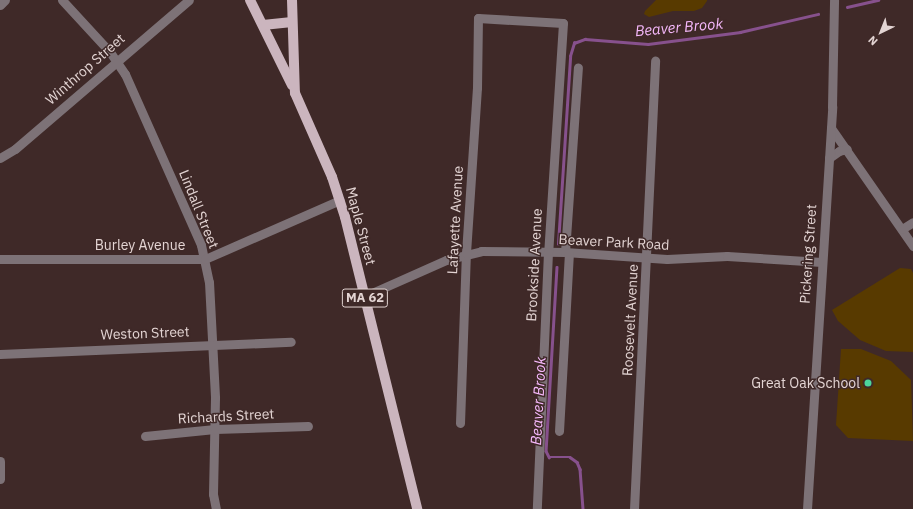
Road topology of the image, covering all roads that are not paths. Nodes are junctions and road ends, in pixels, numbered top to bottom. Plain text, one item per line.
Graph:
1 (5, 0) edge
2 (62, 0) edge
3 (188, 0) edge
4 (250, 0) edge
5 (292, 0) edge
6 (834, 0) edge
7 (0, 5) edge
8 (478, 18) joint
9 (292, 22) junction
10 (263, 26) junction
11 (116, 60) junction
12 (655, 60) dead end
13 (578, 66) dead end
14 (295, 92) junction
15 (831, 128) junction
16 (847, 149) junction
17 (0, 158) edge
18 (829, 158) junction
19 (340, 200) junction
20 (913, 222) edge
21 (902, 229) junction
22 (913, 246) edge
23 (548, 252) junction
24 (466, 253) junction
25 (567, 253) junction
26 (647, 258) junction
27 (0, 259) edge
28 (205, 259) junction
29 (822, 262) junction
30 (365, 296) junction
31 (291, 342) dead end
32 (213, 345) junction
33 (0, 354) edge
34 (460, 423) dead end
35 (308, 426) dead end
36 (216, 429) junction
37 (559, 431) dead end
38 (145, 436) dead end
39 (0, 461) edge
40 (0, 480) edge
41 (216, 509) edge
42 (417, 509) edge
43 (537, 509) edge
44 (634, 509) edge
45 (807, 509) edge

1 - 7 street
2 - 11 street, Lindall Street
3 - 11 street, Winthrop Street
4 - 10 main road, MA 62
5 - 9 main road, Maple Street
6 - 15 street, Pickering Street
8 - 23 street, Brookside Avenue
8 - 24 street, Lafayette Avenue
9 - 10 main road
9 - 14 main road, Maple Street
10 - 14 main road, MA 62
11 - 17 street, Winthrop Street
11 - 28 street, Lindall Street
12 - 26 street, Roosevelt Avenue
13 - 25 street
14 - 19 main road, Maple Street / MA 62
15 - 16 street
15 - 18 street, Pickering Street
16 - 18 street
16 - 21 street
18 - 29 street, Pickering Street
19 - 28 street, Burley Avenue
19 - 30 main road, Maple Street / MA 62
20 - 21 street
21 - 22 street
23 - 24 street, Beaver Park Road
23 - 25 street, Beaver Park Road
23 - 43 street, Brookside Avenue
24 - 30 street, Beaver Park Road
24 - 34 street, Lafayette Avenue
25 - 26 street, Beaver Park Road
25 - 37 street
26 - 29 street, Beaver Park Road
26 - 44 street, Roosevelt Avenue
27 - 28 street, Burley Avenue
28 - 32 street, Lindall Street
29 - 45 street, Pickering Street
30 - 42 main road, Maple Street / MA 62
31 - 32 street, Weston Street
32 - 33 street, Weston Street
32 - 36 street, Lindall Street
35 - 36 street, Richards Street
36 - 38 street, Richards Street
36 - 41 street, Lindall Street
39 - 40 street

